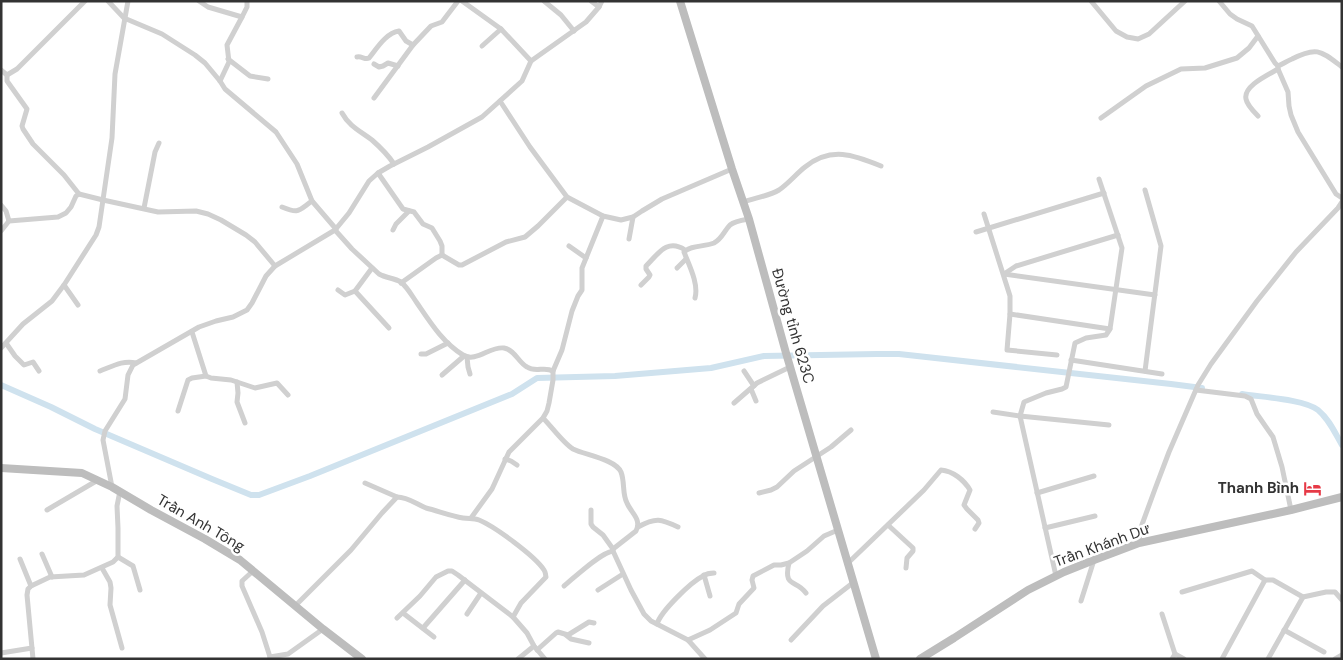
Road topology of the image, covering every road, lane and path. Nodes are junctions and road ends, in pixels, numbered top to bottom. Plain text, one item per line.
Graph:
1 (85, 1) edge
2 (108, 1) edge
3 (128, 1) edge
4 (199, 1) edge
5 (248, 1) edge
6 (460, 1) edge
7 (544, 1) edge
8 (591, 1) edge
9 (602, 1) edge
10 (680, 1) edge
11 (1091, 1) edge
12 (1185, 1) edge
13 (1219, 1) edge
14 (599, 7) junction
15 (242, 17) junction
16 (124, 18) junction
17 (501, 29) junction
18 (574, 30) junction
19 (1258, 36) junction
20 (413, 45) junction
21 (482, 46) dead end
22 (357, 57) dead end
23 (228, 59) junction
24 (531, 61) junction
25 (374, 64) dead end
26 (398, 66) junction
27 (1278, 67) junction
28 (1342, 67) edge
29 (1, 70) edge
30 (7, 75) junction
31 (268, 79) dead end
32 (220, 81) junction
33 (374, 98) dead end
34 (500, 101) junction
35 (342, 113) dead end
36 (1258, 116) dead end
37 (1101, 118) dead end
38 (159, 143) dead end
39 (394, 164) junction
40 (881, 166) dead end
41 (732, 169) junction
42 (378, 173) junction
43 (1099, 179) dead end
44 (1145, 190) dead end
45 (1104, 193) junction
46 (79, 194) junction
47 (567, 197) junction
48 (103, 200) junction
49 (1342, 200) edge
50 (312, 201) junction
51 (743, 202) junction
52 (1, 205) edge
53 (282, 207) dead end
54 (144, 208) junction
55 (1338, 208) junction
56 (409, 211) junction
57 (1342, 213) edge
58 (984, 214) dead end
59 (603, 216) junction
60 (633, 217) junction
61 (749, 219) junction
62 (9, 221) junction
63 (989, 228) junction
64 (335, 230) junction
65 (392, 230) dead end
66 (1, 231) edge
67 (976, 232) dead end
68 (1118, 235) junction
69 (629, 239) dead end
70 (569, 246) dead end
71 (685, 250) junction
72 (442, 255) junction
73 (586, 258) junction
74 (686, 258) junction
75 (275, 266) junction
76 (372, 268) junction
77 (677, 268) dead end
78 (1004, 274) junction
79 (401, 283) junction
80 (64, 284) junction
81 (641, 285) dead end
82 (338, 290) dead end
83 (1116, 290) junction
84 (355, 291) junction
85 (1155, 295) junction
86 (695, 298) dead end
87 (78, 305) dead end
88 (1010, 314) junction
89 (389, 328) dead end
90 (1110, 329) junction
91 (192, 332) junction
92 (6, 343) junction
93 (448, 343) junction
94 (1, 348) edge
95 (421, 354) dead end
96 (1057, 355) dead end
97 (465, 356) junction
98 (1071, 360) junction
99 (136, 363) junction
100 (790, 367) junction
101 (39, 371) dead end
102 (100, 371) dead end
103 (1145, 371) junction
104 (744, 372) dead end
105 (470, 374) dead end
106 (1162, 374) dead end
107 (442, 375) dead end
108 (553, 375) junction
109 (206, 376) junction
110 (237, 382) junction
111 (753, 387) junction
112 (1197, 388) junction
113 (288, 395) dead end
114 (756, 401) dead end
115 (734, 403) dead end
116 (178, 411) dead end
117 (993, 412) dead end
118 (1020, 416) junction
119 (543, 418) junction
120 (244, 423) dead end
121 (1109, 425) dead end
122 (851, 430) dead end
123 (817, 456) junction
124 (505, 459) junction
125 (517, 464) dead end
126 (1, 468) edge
127 (1094, 476) dead end
128 (98, 480) junction
129 (365, 484) dead end
130 (112, 487) junction
131 (120, 491) junction
132 (759, 493) dead end
133 (1037, 493) junction
134 (397, 497) junction
135 (1342, 497) edge
136 (46, 510) dead end
137 (592, 510) dead end
138 (1291, 510) junction
139 (1095, 516) dead end
140 (471, 518) junction
141 (888, 525) junction
142 (638, 527) junction
143 (678, 528) dead end
144 (1045, 528) junction
145 (975, 529) dead end
146 (838, 530) junction
147 (1139, 543) junction
148 (613, 550) junction
149 (42, 554) dead end
150 (118, 557) junction
151 (20, 559) dead end
152 (1094, 560) junction
153 (788, 563) junction
154 (848, 564) junction
155 (102, 568) junction
156 (906, 568) dead end
157 (253, 571) junction
158 (714, 573) dead end
159 (623, 574) junction
160 (704, 575) junction
161 (1056, 576) junction
162 (52, 577) junction
163 (465, 580) junction
164 (1265, 580) junction
165 (854, 582) junction
166 (32, 586) junction
167 (564, 586) dead end
168 (140, 590) dead end
169 (598, 590) dead end
170 (1182, 592) dead end
171 (481, 593) junction
172 (806, 593) dead end
173 (710, 596) dead end
174 (1303, 597) junction
175 (1342, 600) edge
176 (1081, 601) dead end
177 (295, 606) junction
178 (403, 613) junction
179 (467, 614) dead end
180 (1162, 614) dead end
181 (513, 617) junction
182 (397, 618) dead end
183 (594, 623) dead end
184 (657, 624) junction
185 (423, 628) junction
186 (323, 630) junction
187 (1284, 630) junction
188 (566, 635) junction
189 (434, 637) dead end
190 (688, 640) junction
191 (791, 640) dead end
192 (589, 643) dead end
193 (32, 648) junction
194 (122, 648) dead end
195 (535, 648) junction
196 (1324, 652) dead end
197 (1, 653) edge
198 (1342, 655) edge
199 (1173, 656) edge
200 (270, 658) edge
201 (33, 659) edge
202 (362, 659) edge
203 (518, 659) edge
204 (545, 659) edge
205 (705, 659) edge
206 (876, 659) edge
207 (920, 659) edge
208 (1184, 659) edge
209 (1222, 659) edge
210 (1268, 659) edge
211 (1335, 659) edge

1 - 30 street
2 - 16 street
3 - 16 street
4 - 15 street
5 - 15 street
6 - 17 street
6 - 20 street
7 - 18 street
8 - 14 street
9 - 14 street
10 - 41 street, Đường tỉnh 623C
11 - 12 street
13 - 19 street
14 - 18 street
15 - 23 street
16 - 32 street
16 - 48 street
17 - 21 street
17 - 24 street
18 - 24 street
19 - 27 street
19 - 37 street
20 - 22 street
20 - 26 street
23 - 31 street
23 - 32 street
24 - 34 street
25 - 26 street
26 - 33 street
27 - 28 street
27 - 36 street
27 - 49 street
29 - 30 street
30 - 46 street
32 - 50 street
34 - 39 street
34 - 47 street
35 - 39 street
38 - 54 street
39 - 42 street
40 - 51 street
41 - 51 street, Đường tỉnh 623C
41 - 60 street
42 - 56 street
42 - 64 street
43 - 45 street
44 - 85 street
45 - 63 street
45 - 68 street
46 - 48 street
46 - 62 street
47 - 59 street
47 - 72 street
48 - 54 street
48 - 80 street
49 - 55 street
50 - 53 street
50 - 64 street
51 - 61 street, Đường tỉnh 623C
52 - 62 street
54 - 75 street
55 - 57 street
55 - 112 street
56 - 65 street
56 - 72 street
58 - 63 street
59 - 60 street
59 - 73 street
60 - 69 street
61 - 71 street
61 - 100 street, Đường tỉnh 623C
62 - 66 street
63 - 67 street
63 - 78 street
64 - 75 street
64 - 76 street
68 - 78 street
68 - 83 street
70 - 73 street
71 - 74 street
71 - 81 street
72 - 79 street
73 - 108 street
74 - 77 street
74 - 86 street
75 - 91 street
76 - 79 street
76 - 84 street
78 - 83 street
78 - 88 street
79 - 93 street
80 - 87 street
80 - 92 street
82 - 84 street
83 - 85 street
83 - 90 street
84 - 89 street
85 - 103 street
88 - 90 street
88 - 96 street
90 - 98 street
91 - 99 street
91 - 109 street
92 - 94 street
92 - 101 street
93 - 95 street
93 - 97 street
97 - 105 street
97 - 107 street
97 - 108 street
98 - 103 street
98 - 118 street
99 - 102 street
99 - 130 street
100 - 111 street
100 - 123 street, Đường tỉnh 623C
103 - 106 street
104 - 111 street
108 - 119 street
109 - 110 street
109 - 116 street
110 - 113 street
110 - 120 street
111 - 114 street
111 - 115 street
112 - 138 street
112 - 147 street
117 - 118 street
118 - 121 street
118 - 133 street
119 - 124 street
119 - 142 street
122 - 123 street
123 - 132 street
123 - 146 street, Đường tỉnh 623C
124 - 125 street
124 - 140 street
126 - 128 street, Trần Anh Tông
127 - 133 street
128 - 130 street, Trần Anh Tông
128 - 136 street
129 - 134 street
130 - 131 street, Trần Anh Tông
131 - 150 street
131 - 157 street, Trần Anh Tông
133 - 144 street
134 - 140 street
134 - 177 street
135 - 138 street, Trần Khánh Dư
137 - 148 street
138 - 147 street, Trần Khánh Dư
139 - 144 street
140 - 181 street
141 - 145 street
141 - 154 street
141 - 156 street
142 - 143 street
142 - 148 street
144 - 161 street
146 - 153 street
146 - 154 street, Đường tỉnh 623C
147 - 152 street, Trần Khánh Dư
148 - 159 street
148 - 167 street
149 - 162 street
150 - 155 street
150 - 168 street
151 - 166 street
152 - 161 street, Trần Khánh Dư
152 - 176 street
153 - 172 street
153 - 190 street
154 - 165 street, Đường tỉnh 623C
155 - 162 street
155 - 194 street
157 - 177 street, Trần Anh Tông
157 - 200 street
158 - 160 street
159 - 169 street
159 - 184 street
160 - 173 street
160 - 184 street
161 - 207 street, Trần Khánh Dư
162 - 166 street
163 - 171 street
163 - 178 street
163 - 185 street
164 - 170 street
164 - 174 street
164 - 209 street
165 - 191 street
165 - 206 street, Đường tỉnh 623C
166 - 193 street
171 - 179 street
171 - 181 street
174 - 175 street
174 - 187 street
177 - 186 street, Trần Anh Tông
178 - 182 street
178 - 185 street
180 - 199 street
181 - 195 street
183 - 188 street
184 - 190 street
185 - 189 street
186 - 200 street
186 - 202 street, Trần Anh Tông
187 - 196 street
187 - 210 street
188 - 192 street
188 - 195 street
190 - 205 street
193 - 197 street
193 - 201 street
195 - 203 street
195 - 204 street
198 - 211 street
199 - 208 street

